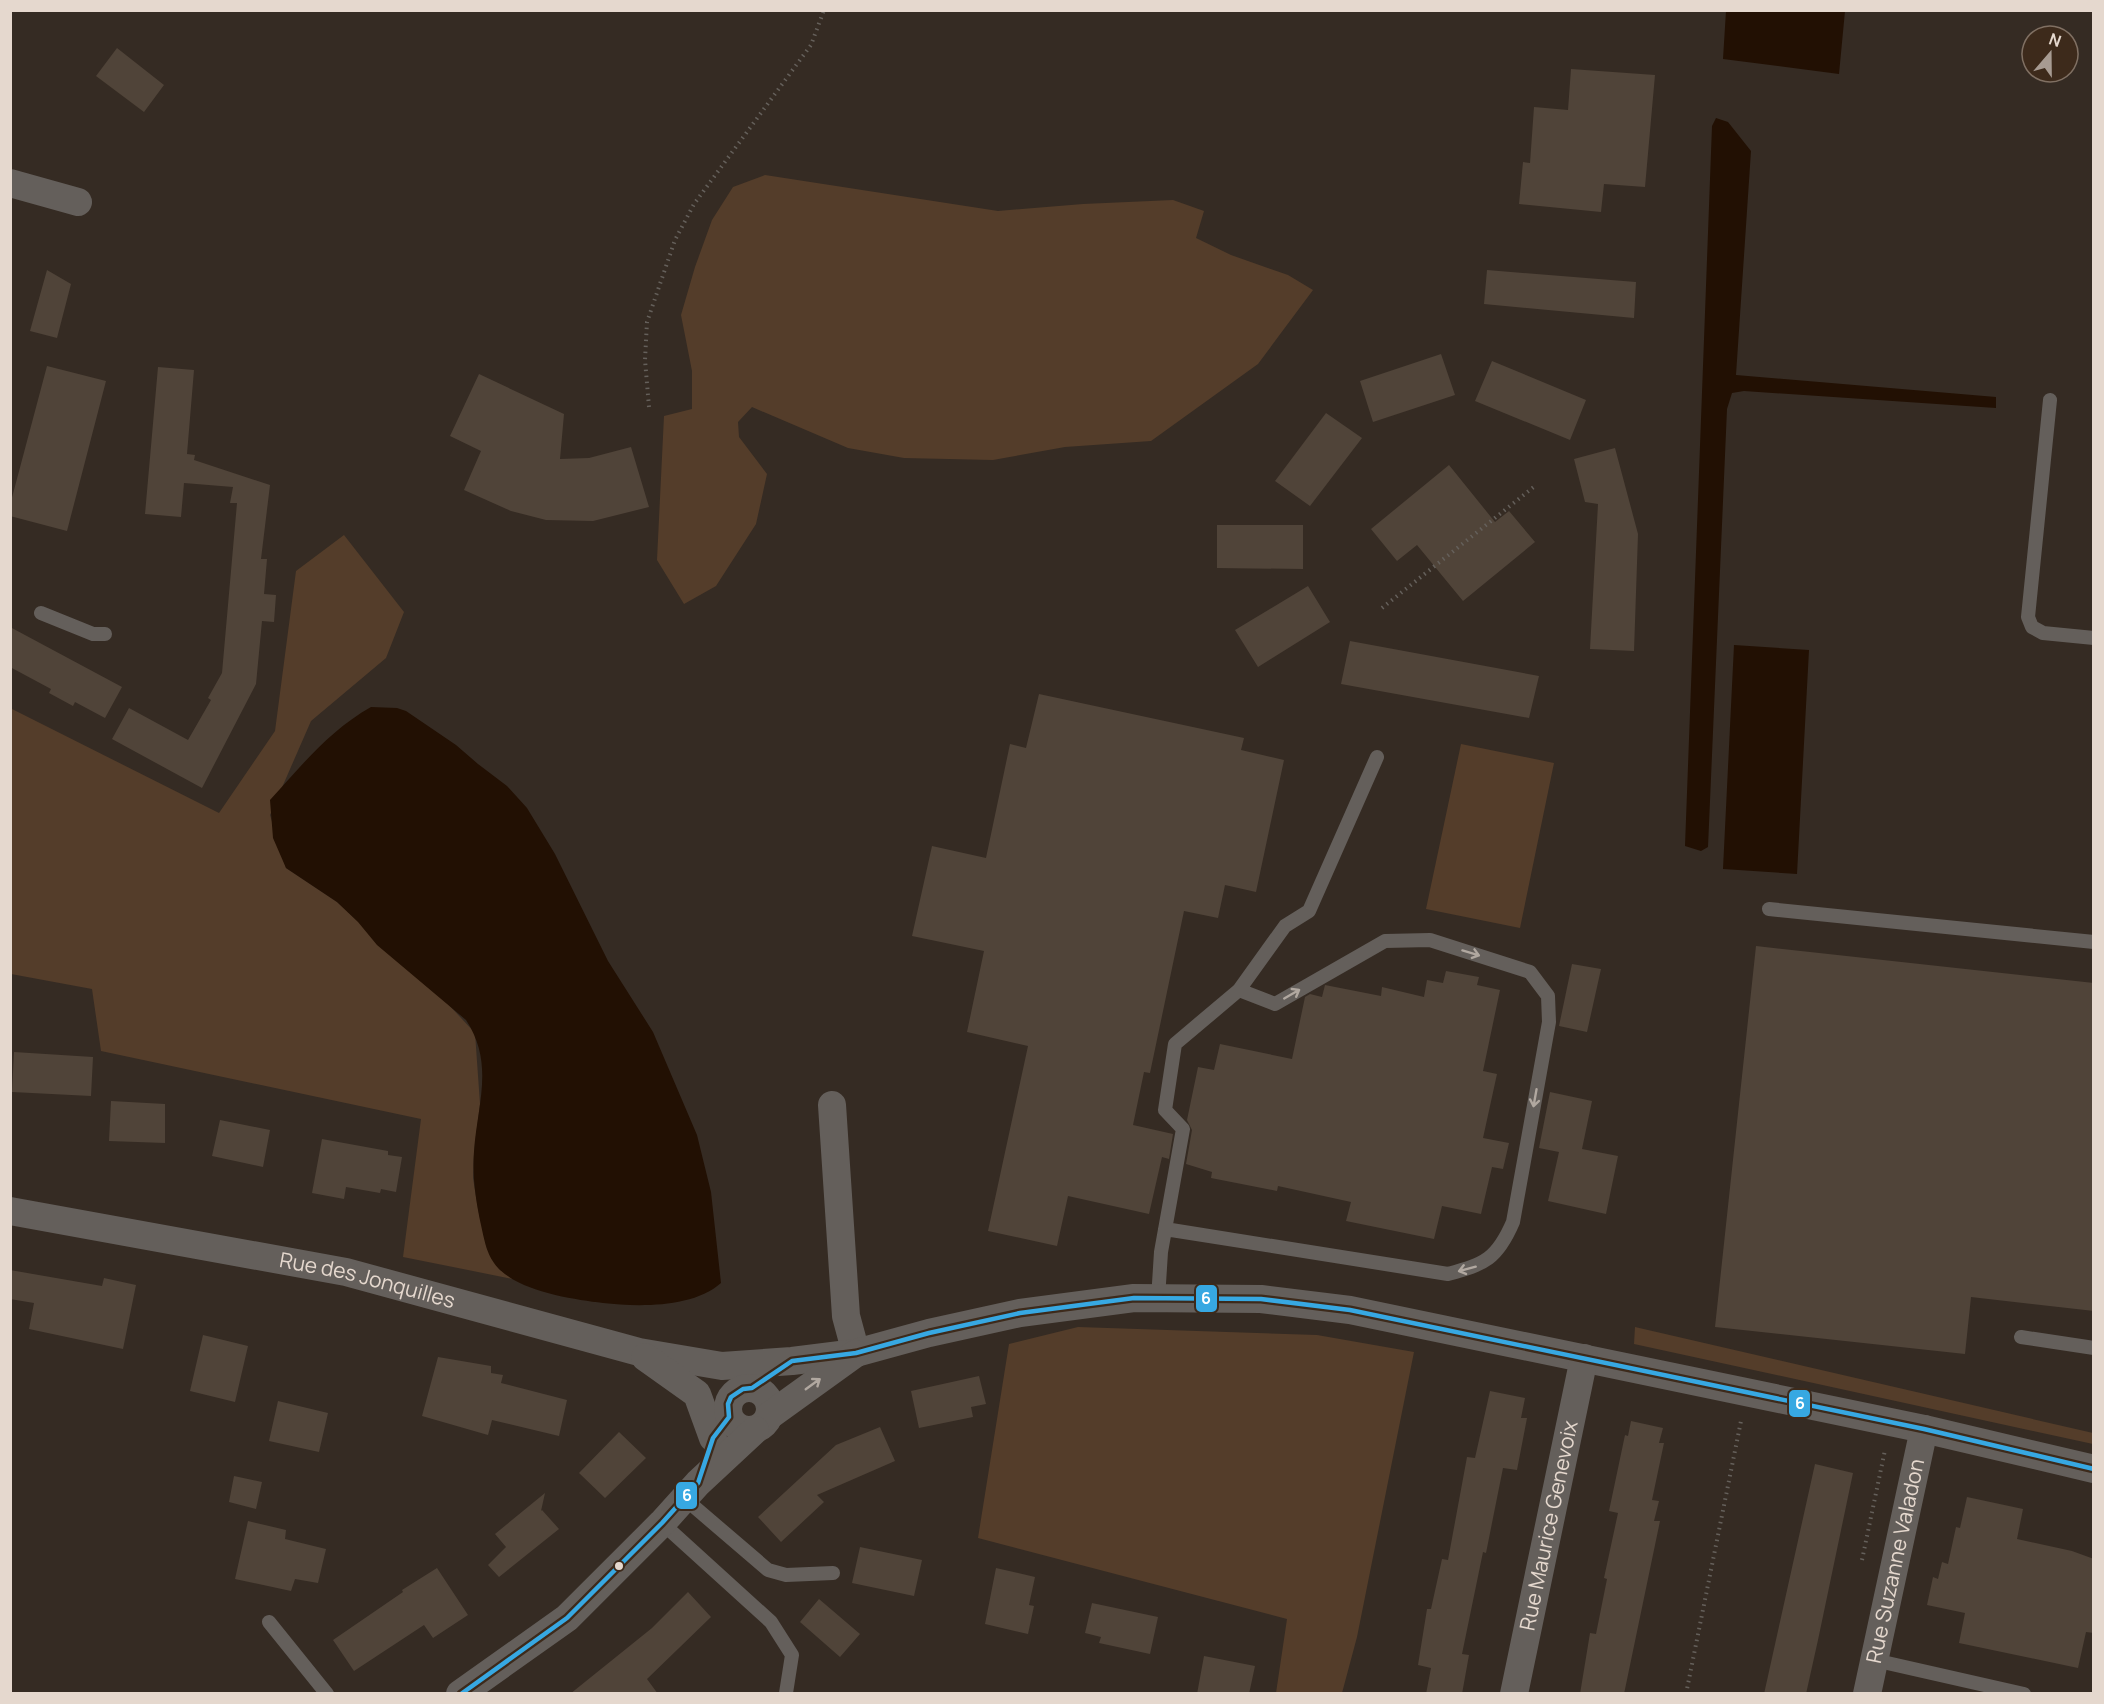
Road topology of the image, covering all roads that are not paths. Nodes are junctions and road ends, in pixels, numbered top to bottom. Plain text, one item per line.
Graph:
1 (10, 183) edge
2 (78, 202) dead end
3 (2050, 400) dead end
4 (41, 613) dead end
5 (105, 634) dead end
6 (2094, 638) edge
7 (1377, 757) dead end
8 (1769, 909) dead end
9 (2094, 942) edge
10 (1239, 990) junction
11 (832, 1105) dead end
12 (10, 1211) edge
13 (1165, 1229) junction
14 (1158, 1299) junction
15 (2021, 1337) dead end
16 (2094, 1348) edge
17 (639, 1352) junction
18 (856, 1353) junction
19 (1584, 1358) junction
20 (792, 1361) junction
21 (722, 1366) junction
22 (751, 1388) junction
23 (723, 1422) junction
24 (762, 1423) junction
25 (1924, 1429) junction
26 (2094, 1469) edge
27 (691, 1490) junction
28 (662, 1523) junction
29 (833, 1573) dead end
30 (269, 1622) dead end
31 (1874, 1660) junction
32 (488, 1685) edge
33 (786, 1693) edge
34 (327, 1694) edge
35 (460, 1694) edge
36 (1514, 1694) edge
37 (1867, 1694) edge
38 (2024, 1694) edge

1 - 2 street
3 - 6 lane
4 - 5 lane
7 - 10 lane
8 - 9 lane
10 - 13 lane
10 -> 13 lane
11 - 18 street
12 - 17 street, Rue des Jonquilles
13 - 14 lane
14 - 18 street, Rue des Jonquilles
14 - 19 street, Rue des Jonquilles
15 - 16 lane
17 - 21 street, Rue des Jonquilles
17 - 23 street
18 - 20 street, Rue des Jonquilles
24 -> 18 street, Rue des Jonquilles
19 - 25 street, Rue des Jonquilles
19 - 36 street, Rue Maurice Genevoix
20 - 21 street, Rue des Jonquilles
20 - 22 street, Rue des Jonquilles
21 - 22 street, Rue des Jonquilles
22 - 23 street
22 - 24 street
23 - 24 street
23 - 27 street
24 - 27 street, Rue des Jonquilles
25 - 26 street, Rue des Jonquilles
25 - 31 street, Rue Suzanne Valadon
27 - 28 street, Rue des Jonquilles
27 - 29 lane
28 - 32 street, Rue des Jonquilles
28 - 33 lane
30 - 34 lane
31 - 37 street, Rue Suzanne Valadon
31 - 38 lane
32 - 35 street, Rue des Jonquilles

